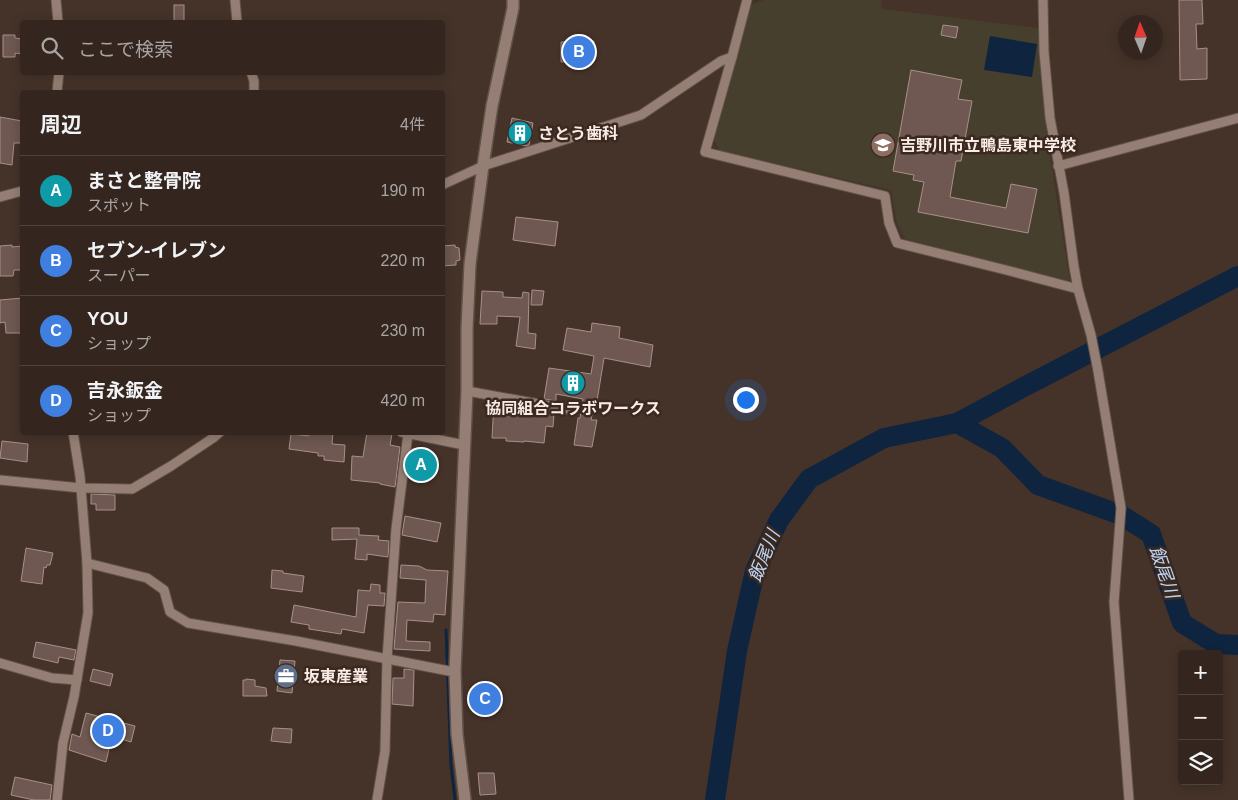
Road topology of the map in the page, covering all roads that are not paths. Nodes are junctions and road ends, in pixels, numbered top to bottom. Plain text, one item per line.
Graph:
1 (56, 0) edge
2 (235, 0) edge
3 (513, 0) edge
4 (747, 0) edge
5 (1043, 0) edge
6 (58, 20) edge
7 (237, 20) edge
8 (732, 57) junction
9 (59, 75) edge
10 (251, 75) edge
11 (57, 90) edge
12 (254, 90) edge
13 (1238, 118) edge
14 (483, 166) junction
15 (1058, 166) junction
16 (445, 185) edge
17 (20, 192) edge
18 (0, 197) edge
19 (1078, 289) junction
20 (466, 391) junction
21 (572, 410) dead end
22 (74, 435) edge
23 (217, 435) edge
24 (405, 435) edge
25 (411, 435) edge
26 (464, 444) junction
27 (0, 480) edge
28 (81, 488) junction
29 (87, 563) junction
30 (386, 659) junction
31 (0, 663) edge
32 (450, 670) junction
33 (77, 680) junction
34 (57, 800) edge
35 (377, 800) edge
36 (465, 800) edge
37 (1129, 800) edge

1 - 6 street
2 - 7 street
3 - 14 street
4 - 8 street
5 - 15 street
8 - 14 street
8 - 19 street
9 - 11 street
10 - 12 street
13 - 15 street
14 - 16 street
14 - 20 street
15 - 19 street
17 - 18 street
19 - 37 street
20 - 21 street
20 - 26 street
22 - 28 street
23 - 28 street
24 - 30 street
25 - 26 street
26 - 32 street
27 - 28 street
28 - 29 street
29 - 30 street
29 - 33 street
30 - 32 street
30 - 35 street
31 - 33 street
32 - 36 street
33 - 34 street

